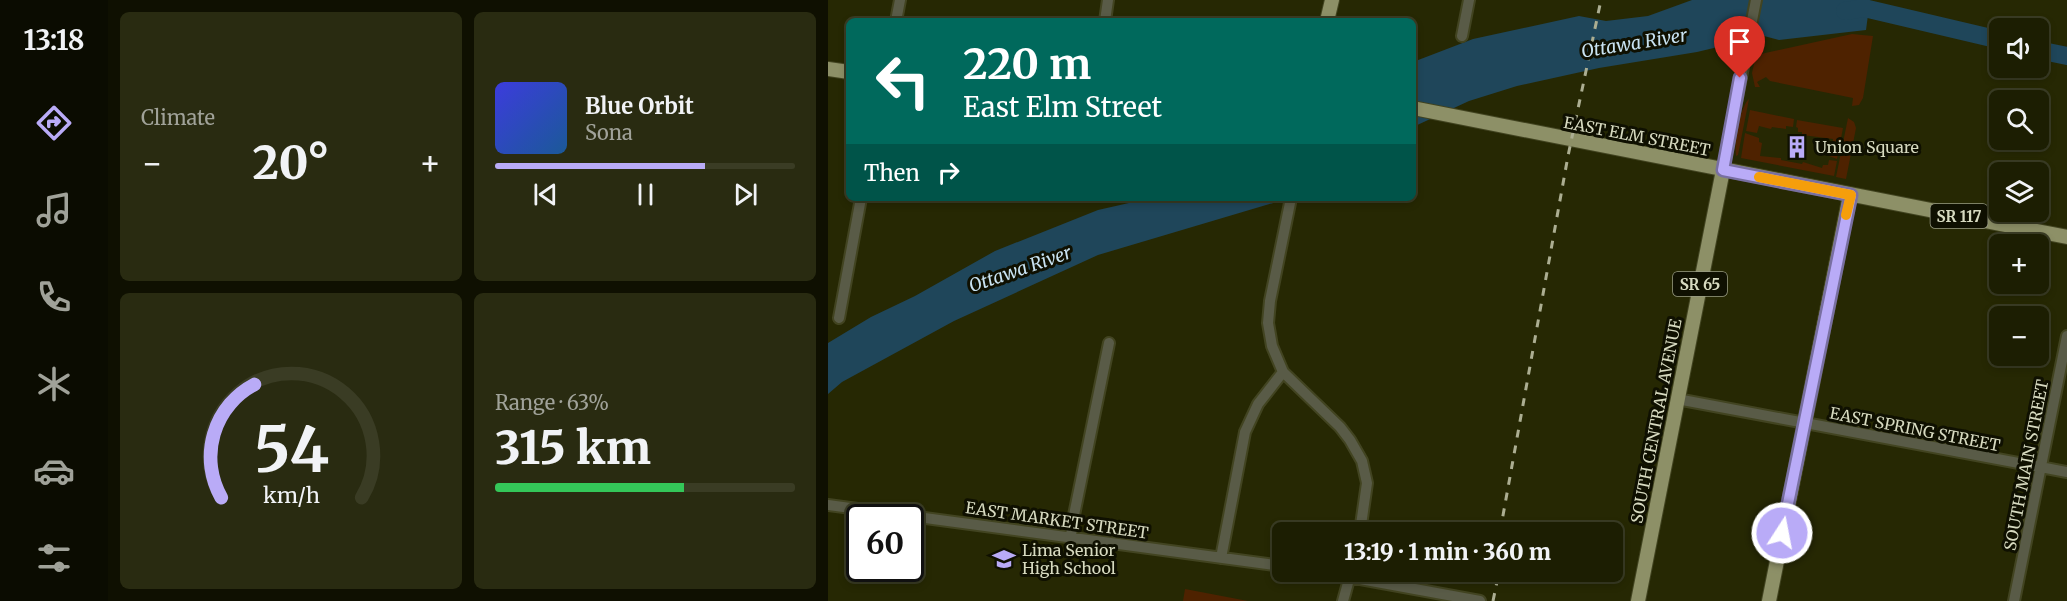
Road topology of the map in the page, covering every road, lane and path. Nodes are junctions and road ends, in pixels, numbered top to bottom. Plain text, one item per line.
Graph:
1 (900, 0) edge
2 (1108, 0) edge
3 (1332, 0) edge
4 (1469, 0) edge
5 (1756, 0) edge
6 (897, 18) edge
7 (1105, 18) edge
8 (1328, 18) edge
9 (1462, 36) dead end
10 (828, 69) edge
11 (846, 72) edge
12 (1416, 109) edge
13 (1723, 170) junction
14 (1851, 195) junction
15 (860, 201) edge
16 (1290, 201) edge
17 (2067, 237) edge
18 (839, 318) dead end
19 (2067, 336) edge
20 (1109, 343) dead end
21 (1283, 372) junction
22 (1677, 399) junction
23 (1804, 423) junction
24 (2040, 467) junction
25 (2067, 472) edge
26 (828, 505) edge
27 (1361, 522) edge
28 (1071, 536) junction
29 (1221, 558) junction
30 (1272, 565) edge
31 (1348, 582) edge
32 (1392, 582) edge
33 (1343, 601) edge
34 (1480, 601) edge
35 (1638, 601) edge
36 (1769, 601) edge
37 (2014, 601) edge

1 - 6 street
2 - 7 street
3 - 8 main road
4 - 9 street
5 - 13 street, SOUTH CENTRAL AVENUE
10 - 11 main road
12 - 13 main road, EAST ELM STREET
13 - 14 main road, EAST ELM STREET
13 - 22 main road, SOUTH CENTRAL AVENUE / SR 65
14 - 17 main road, EAST ELM STREET / SR 117
14 - 23 main road
15 - 18 street
16 - 21 street
19 - 24 street, SOUTH MAIN STREET
20 - 28 street
21 - 27 street
21 - 29 street
22 - 23 street, EAST SPRING STREET
22 - 35 main road, SOUTH CENTRAL AVENUE / SR 65
23 - 24 street, EAST SPRING STREET
23 - 36 main road
24 - 25 street, EAST SPRING STREET
24 - 37 street, SOUTH MAIN STREET
26 - 28 street, EAST MARKET STREET
28 - 29 street, EAST MARKET STREET
29 - 30 street, EAST MARKET STREET
31 - 33 street
32 - 34 street

